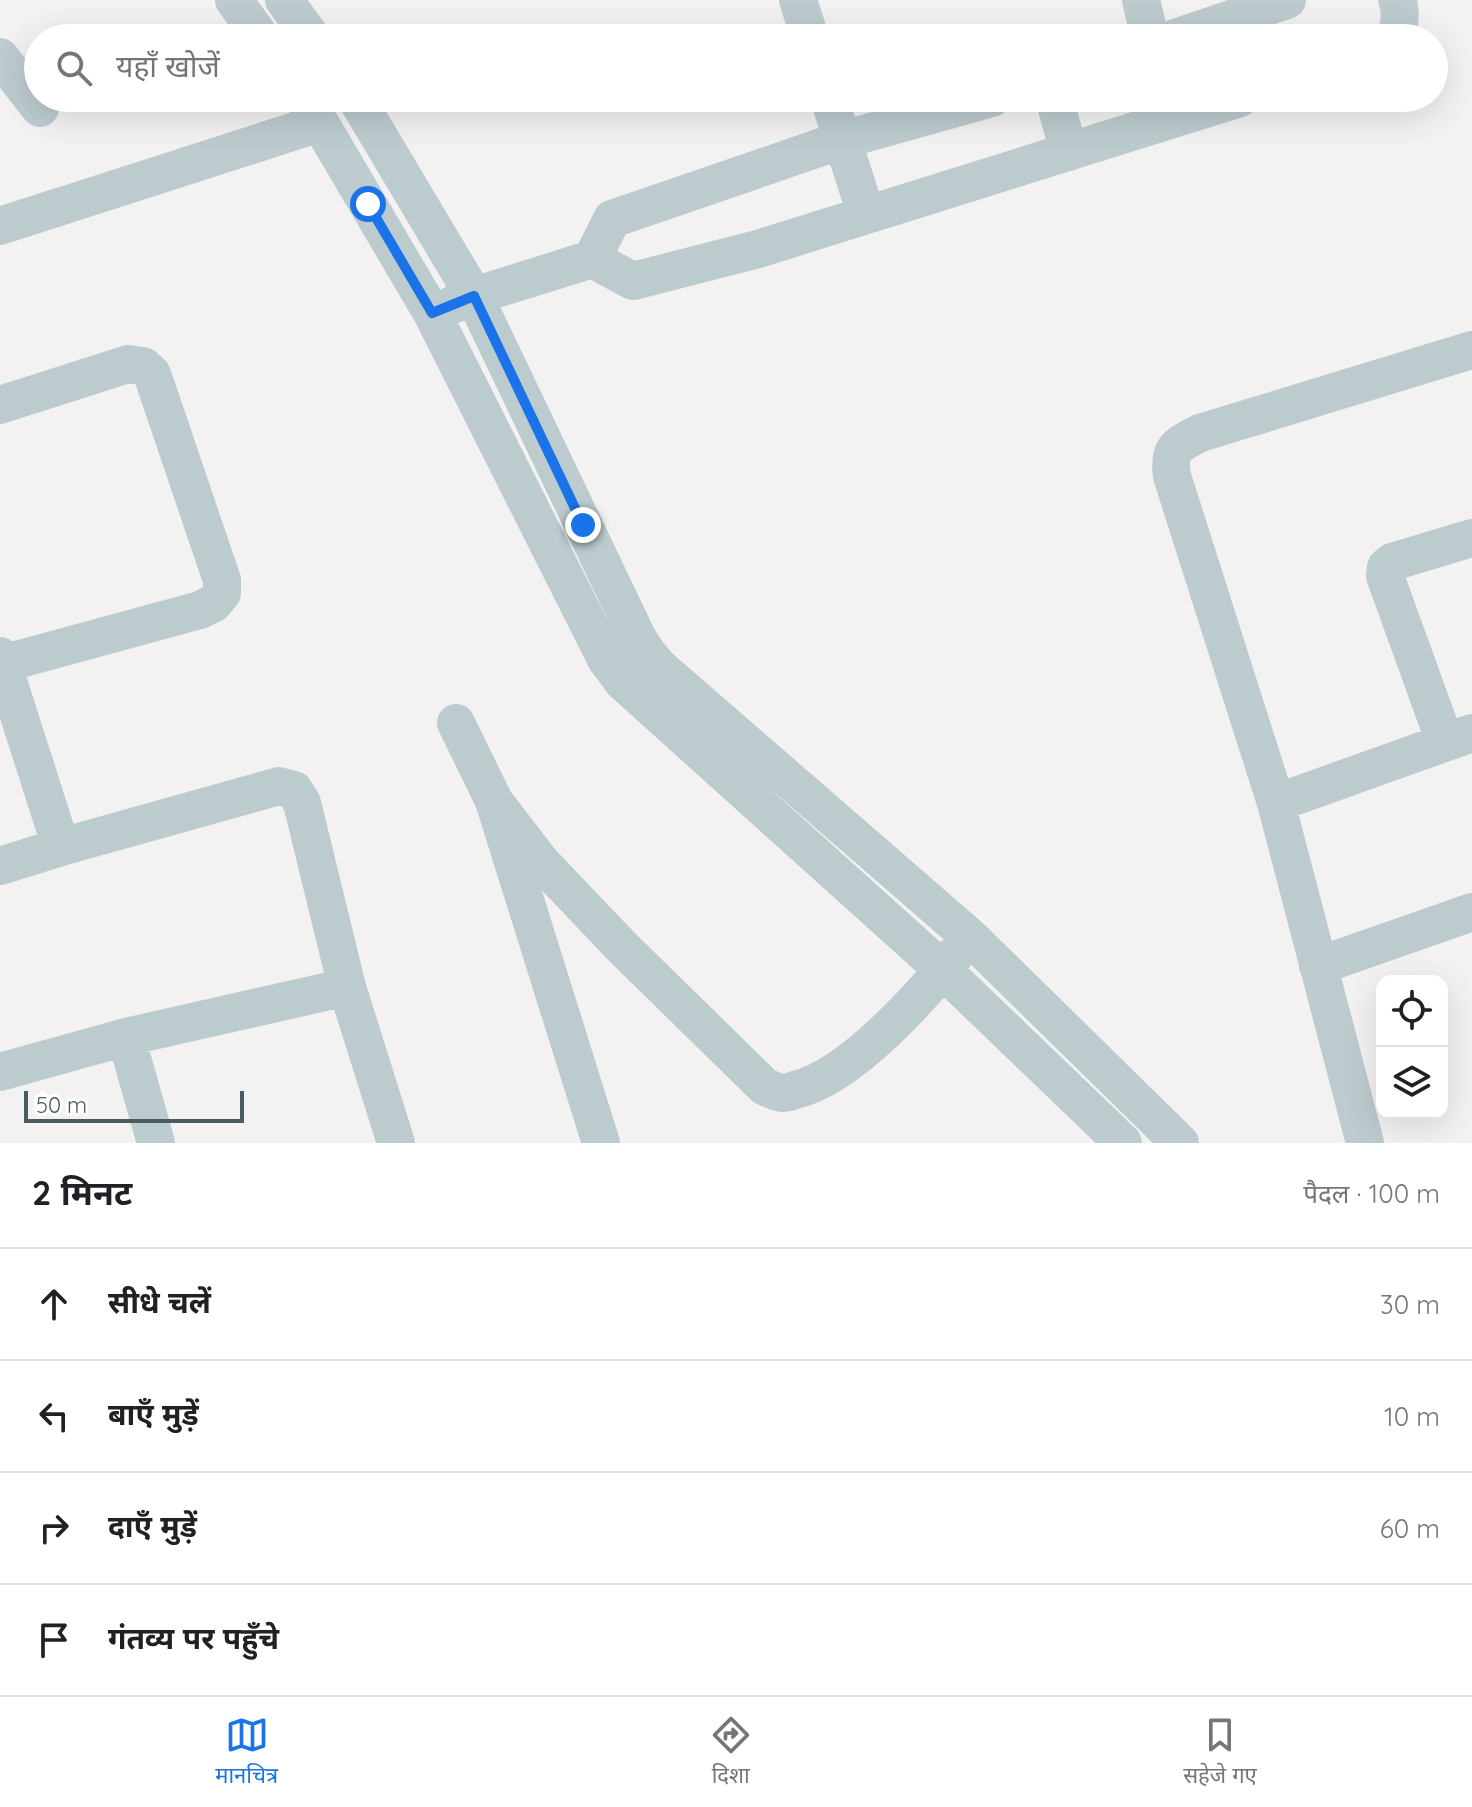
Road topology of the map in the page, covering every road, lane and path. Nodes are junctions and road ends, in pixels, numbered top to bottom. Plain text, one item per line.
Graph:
1 (234, 0) edge
2 (284, 0) edge
3 (798, 0) edge
4 (1141, 0) edge
5 (1287, 0) edge
6 (1397, 0) edge
7 (251, 24) edge
8 (302, 24) edge
9 (806, 24) edge
10 (1147, 24) edge
11 (1216, 24) edge
12 (1400, 24) edge
13 (0, 57) edge
14 (24, 88) edge
15 (307, 112) edge
16 (313, 112) edge
17 (364, 112) edge
18 (833, 112) edge
19 (942, 112) edge
20 (1058, 112) edge
21 (1196, 112) edge
22 (842, 140) junction
23 (1069, 152) junction
24 (866, 214) junction
25 (0, 226) edge
26 (592, 259) junction
27 (474, 296) junction
28 (432, 313) junction
29 (1472, 350) edge
30 (0, 405) edge
31 (1472, 538) edge
32 (1, 660) edge
33 (456, 723) dead end
34 (1459, 738) edge
35 (494, 801) junction
36 (1276, 803) junction
37 (61, 847) junction
38 (0, 866) edge
39 (1472, 912) edge
40 (970, 937) junction
41 (1318, 966) junction
42 (943, 970) junction
43 (347, 987) junction
44 (126, 1037) junction
45 (0, 1072) edge
46 (156, 1143) edge
47 (396, 1143) edge
48 (601, 1143) edge
49 (1123, 1143) edge
50 (1180, 1143) edge
51 (1365, 1143) edge

1 - 7 street
2 - 8 street
3 - 9 street
4 - 10 street
5 - 11 street
6 - 12 street
13 - 14 street
15 - 25 street
16 - 28 street
17 - 27 street
18 - 22 street
19 - 22 street
20 - 23 street
21 - 23 street
22 - 24 street
22 - 26 street
23 - 24 street
24 - 26 street
26 - 27 street
27 - 28 street
27 - 40 street
28 - 42 street
29 - 36 street
30 - 32 street
31 - 34 street
32 - 37 street
33 - 35 street
34 - 36 street
35 - 42 street
35 - 48 street
36 - 41 street
37 - 38 street
37 - 43 street
39 - 41 street
40 - 42 street
40 - 50 street
41 - 51 street
42 - 49 street
43 - 44 street
43 - 47 street
44 - 45 street
44 - 46 street

